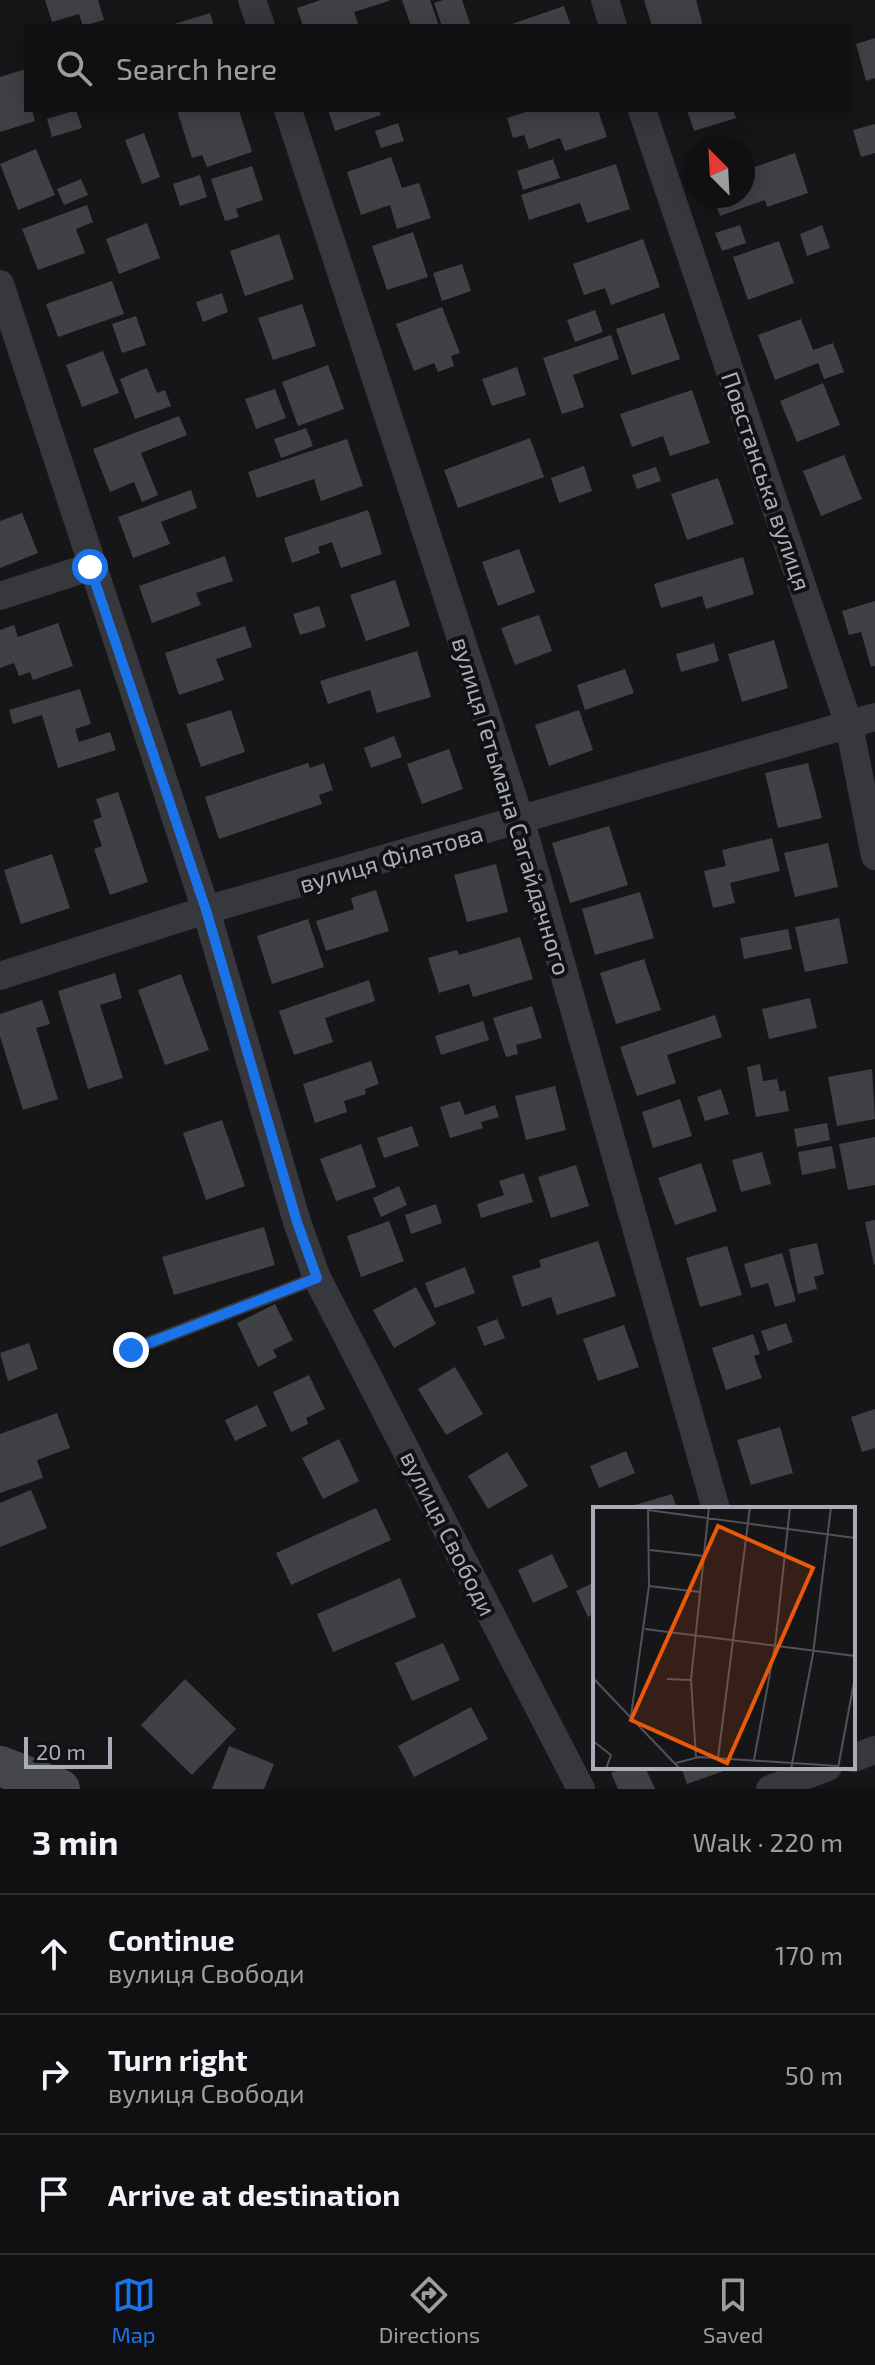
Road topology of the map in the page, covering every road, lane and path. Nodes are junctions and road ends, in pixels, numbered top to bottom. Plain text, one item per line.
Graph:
1 (252, 0) edge
2 (605, 0) edge
3 (260, 24) edge
4 (612, 24) edge
5 (289, 112) edge
6 (643, 112) edge
7 (0, 284) edge
8 (90, 567) junction
9 (0, 596) edge
10 (862, 721) edge
11 (521, 822) junction
12 (875, 856) edge
13 (206, 910) junction
14 (0, 976) edge
15 (317, 1278) junction
16 (131, 1350) dead end
17 (715, 1507) edge
18 (875, 1750) edge
19 (855, 1757) edge
20 (0, 1766) edge
21 (821, 1769) edge
22 (784, 1779) edge
23 (60, 1789) edge
24 (581, 1789) edge

1 - 3 street
2 - 4 street
5 - 11 street, вулиця Гетьмана Сагайдачного
6 - 10 street, Повстанська вулиця
7 - 8 street, вулиця Свободи
8 - 9 street
8 - 13 street, вулиця Свободи
10 - 11 street, вулиця Філатова
10 - 12 street, Повстанська вулиця
11 - 13 street, вулиця Філатова
11 - 17 street, вулиця Гетьмана Сагайдачного
13 - 14 street, вулиця Філатова
13 - 15 street, вулиця Свободи
15 - 16 lane
15 - 24 street, вулиця Свободи
18 - 19 street
20 - 23 main road
21 - 22 street

